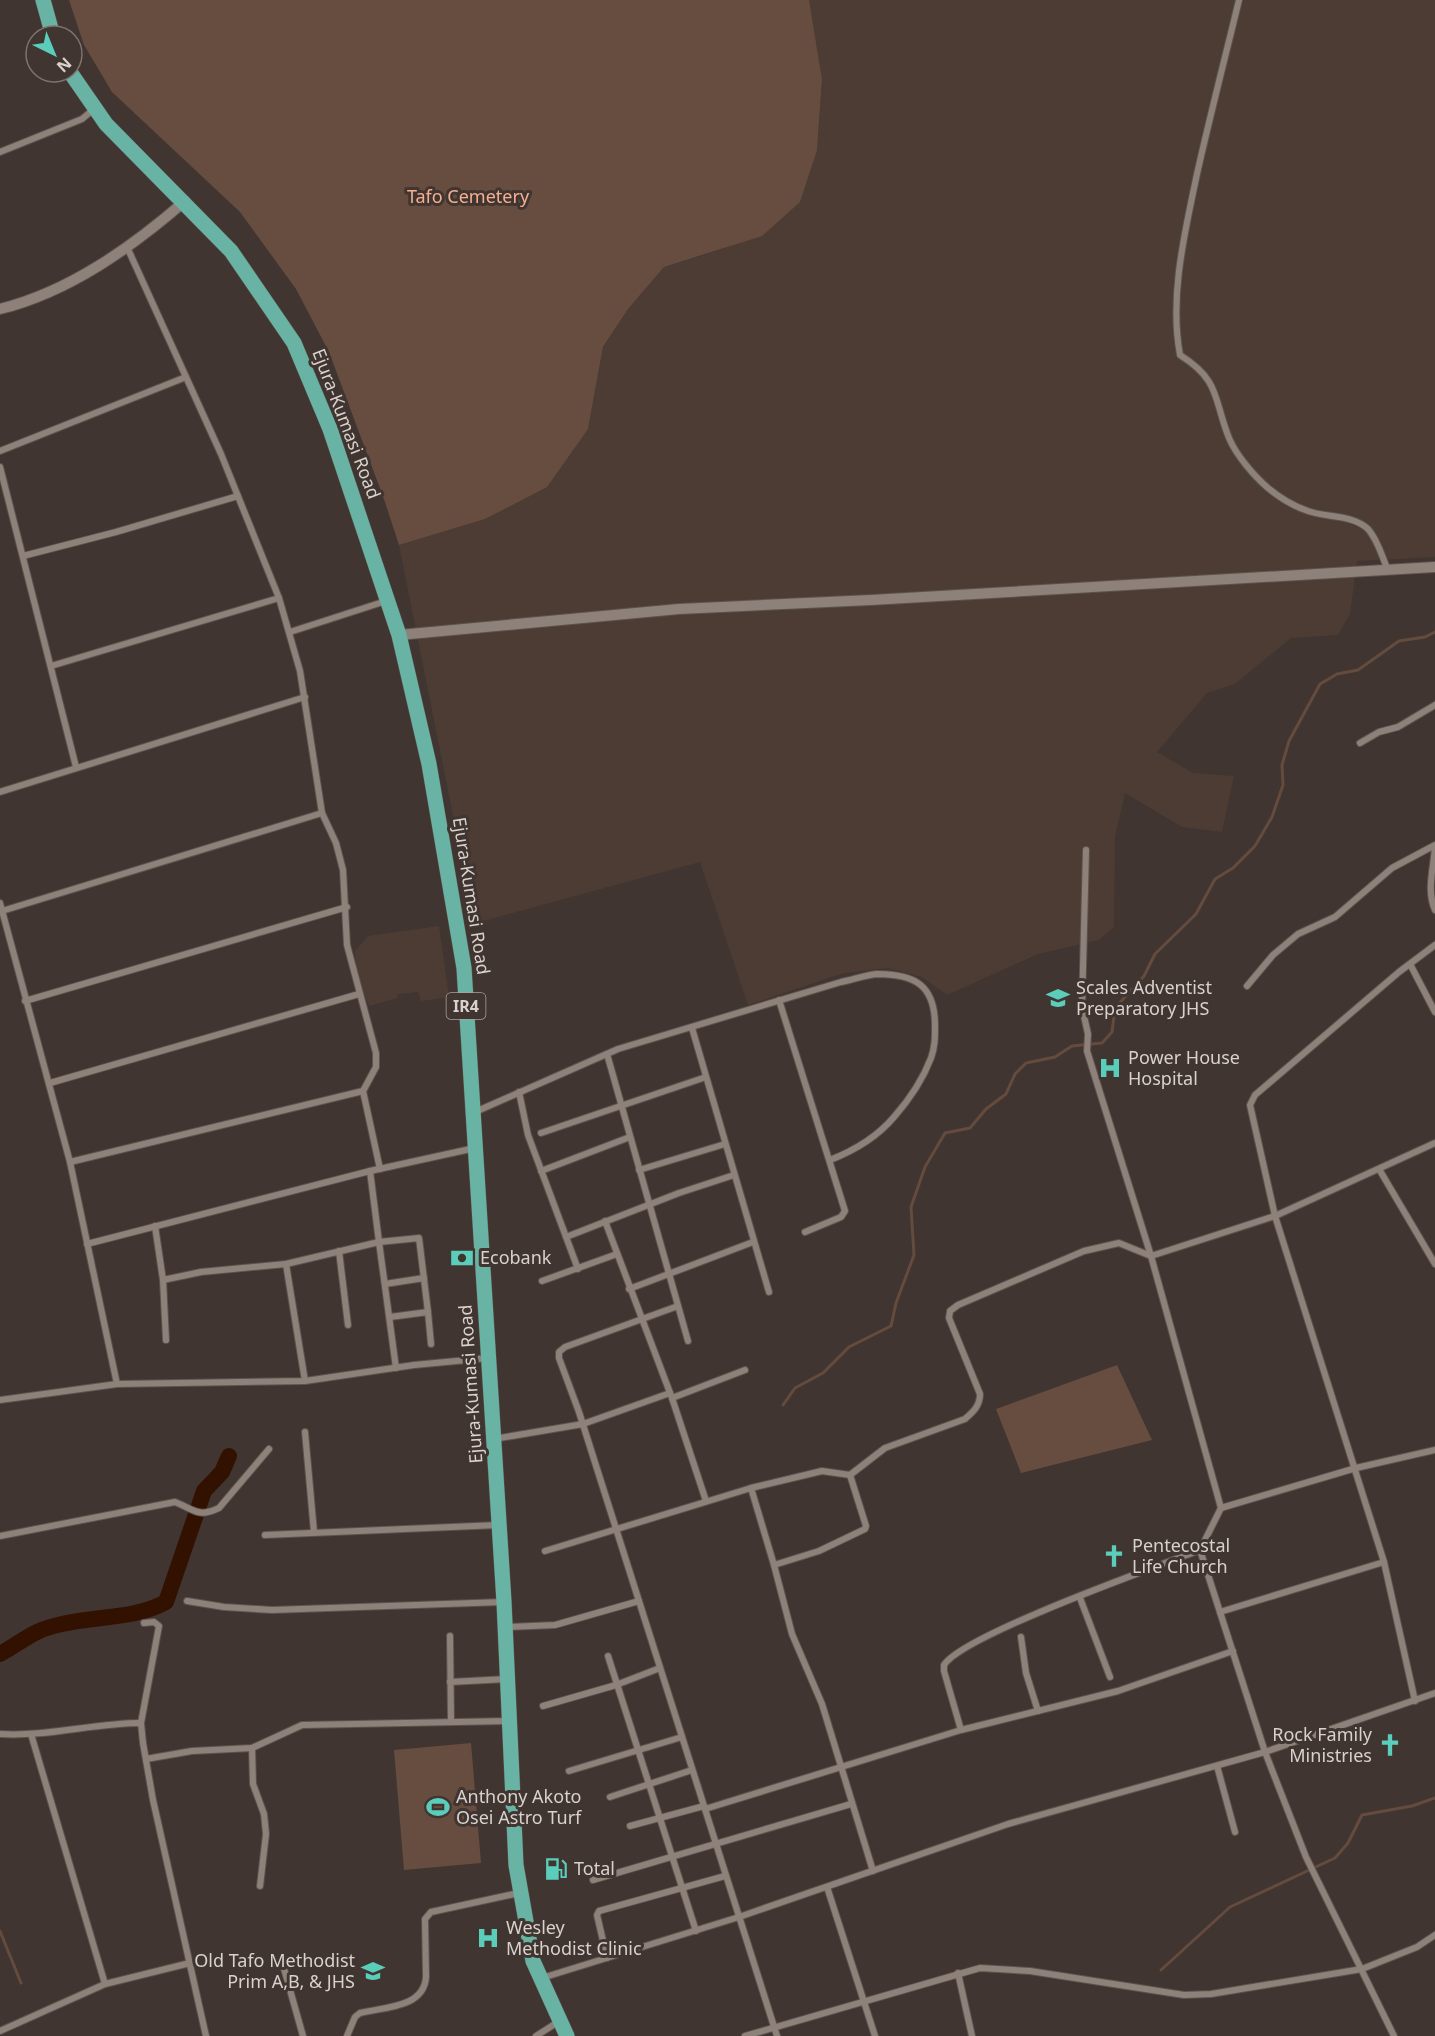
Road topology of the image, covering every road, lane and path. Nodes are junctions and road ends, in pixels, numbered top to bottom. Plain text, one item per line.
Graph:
1 (43, 0) edge
2 (1239, 0) edge
3 (50, 24) edge
4 (78, 84) edge
5 (94, 109) junction
6 (0, 152) edge
7 (185, 201) junction
8 (127, 247) junction
9 (0, 309) edge
10 (186, 377) junction
11 (0, 451) edge
12 (0, 467) edge
13 (238, 496) junction
14 (23, 556) junction
15 (1435, 567) edge
16 (1388, 570) junction
17 (279, 598) junction
18 (388, 600) junction
19 (290, 632) junction
20 (399, 635) junction
21 (51, 666) junction
22 (305, 698) junction
23 (1435, 705) edge
24 (1360, 743) dead end
25 (76, 767) junction
26 (0, 792) edge
27 (322, 813) junction
28 (1435, 845) edge
29 (1086, 850) dead end
30 (0, 903) edge
31 (347, 907) junction
32 (1435, 910) edge
33 (2, 911) junction
34 (1435, 945) edge
35 (1410, 964) junction
36 (1247, 986) dead end
37 (359, 994) junction
38 (779, 1000) junction
39 (25, 1001) junction
40 (1435, 1012) edge
41 (692, 1028) junction
42 (607, 1054) junction
43 (706, 1077) junction
44 (50, 1083) junction
45 (363, 1091) junction
46 (519, 1092) junction
47 (622, 1107) junction
48 (473, 1113) junction
49 (541, 1132) dead end
50 (630, 1137) junction
51 (1435, 1143) edge
52 (725, 1144) junction
53 (475, 1148) junction
54 (830, 1160) junction
55 (70, 1162) junction
56 (380, 1169) junction
57 (1379, 1169) junction
58 (639, 1170) junction
59 (370, 1171) junction
60 (541, 1171) junction
61 (734, 1175) junction
62 (650, 1206) junction
63 (1275, 1215) junction
64 (605, 1221) junction
65 (155, 1226) junction
66 (805, 1232) dead end
67 (566, 1237) junction
68 (379, 1242) junction
69 (753, 1242) junction
70 (87, 1244) junction
71 (339, 1251) junction
72 (616, 1254) junction
73 (1151, 1256) junction
74 (286, 1264) junction
75 (1435, 1264) edge
76 (578, 1269) junction
77 (669, 1274) junction
78 (424, 1278) junction
79 (163, 1280) junction
80 (542, 1281) dead end
81 (385, 1284) junction
82 (629, 1289) junction
83 (769, 1292) dead end
84 (678, 1306) junction
85 (428, 1312) junction
86 (390, 1317) junction
87 (642, 1319) junction
88 (348, 1325) dead end
89 (166, 1340) dead end
90 (688, 1341) dead end
91 (431, 1344) dead end
92 (489, 1358) junction
93 (396, 1368) junction
94 (745, 1370) dead end
95 (305, 1381) junction
96 (117, 1384) junction
97 (671, 1396) junction
98 (0, 1400) edge
99 (583, 1424) junction
100 (305, 1432) dead end
101 (494, 1439) junction
102 (269, 1449) dead end
103 (1435, 1450) edge
104 (1356, 1468) junction
105 (850, 1474) junction
106 (751, 1488) junction
107 (706, 1500) junction
108 (1221, 1508) junction
109 (499, 1525) junction
110 (615, 1528) junction
111 (314, 1532) junction
112 (265, 1535) dead end
113 (0, 1536) edge
114 (1200, 1550) junction
115 (545, 1551) dead end
116 (1384, 1562) junction
117 (774, 1565) junction
118 (1080, 1598) junction
119 (187, 1601) dead end
120 (639, 1601) junction
121 (504, 1602) junction
122 (1220, 1612) junction
123 (144, 1623) dead end
124 (505, 1628) junction
125 (450, 1636) dead end
126 (1021, 1637) dead end
127 (1233, 1651) junction
128 (608, 1656) dead end
129 (660, 1668) junction
130 (1110, 1677) dead end
131 (508, 1679) junction
132 (450, 1682) junction
133 (616, 1685) junction
134 (1435, 1693) edge
135 (1415, 1701) junction
136 (543, 1706) dead end
137 (1038, 1711) junction
138 (510, 1721) junction
139 (451, 1722) junction
140 (141, 1723) junction
141 (961, 1730) junction
142 (0, 1734) edge
143 (31, 1734) junction
144 (682, 1737) junction
145 (252, 1748) junction
146 (636, 1750) junction
147 (1265, 1752) junction
148 (146, 1759) junction
149 (1217, 1766) junction
150 (841, 1767) junction
151 (692, 1770) junction
152 (569, 1771) dead end
153 (646, 1784) junction
154 (610, 1797) dead end
155 (851, 1804) junction
156 (705, 1808) junction
157 (658, 1819) junction
158 (630, 1826) dead end
159 (1235, 1832) dead end
160 (716, 1843) junction
161 (670, 1857) junction
162 (873, 1870) junction
163 (726, 1876) junction
164 (593, 1880) dead end
165 (260, 1886) dead end
166 (827, 1887) junction
167 (680, 1888) junction
168 (519, 1893) junction
169 (739, 1917) junction
170 (696, 1931) junction
171 (1435, 1935) edge
172 (607, 1958) junction
173 (190, 1963) junction
174 (283, 1965) dead end
175 (1362, 1969) junction
176 (958, 1973) junction
177 (539, 1979) junction
178 (105, 1984) junction
179 (864, 2000) junction
180 (559, 2022) junction
181 (774, 2027) junction
182 (0, 2031) edge
183 (206, 2036) edge
184 (303, 2036) edge
185 (348, 2036) edge
186 (536, 2036) edge
187 (567, 2036) edge
188 (745, 2036) edge
189 (777, 2036) edge
190 (875, 2036) edge
191 (972, 2036) edge
192 (1394, 2036) edge

1 - 3 main road
2 - 16 street
4 - 5 main road, Ejura-Kumasi Road / IR4
5 - 6 street
5 - 7 main road, Ejura-Kumasi Road / IR4
7 - 8 street
7 - 18 main road, Ejura-Kumasi Road / IR4
8 - 9 street
8 - 10 street
10 - 11 street
10 - 13 street
12 - 14 street
13 - 14 street
13 - 17 street
14 - 21 street
15 - 16 street
16 - 20 street
17 - 19 street
17 - 21 street
18 - 19 street
18 - 20 main road, Ejura-Kumasi Road / IR4
19 - 22 street
20 - 48 main road, Ejura-Kumasi Road / IR4
21 - 25 street
22 - 25 street
22 - 27 street
23 - 24 street
25 - 26 street
27 - 31 street
27 - 33 street
28 - 32 street
28 - 36 street
29 - 73 street
30 - 33 street
31 - 37 street
31 - 39 street
33 - 39 street
34 - 35 street
35 - 40 street
35 - 63 street
37 - 44 street
37 - 45 street
38 - 41 street
38 - 54 street
38 - 54 street
39 - 44 street
41 - 42 street
41 - 43 street
42 - 46 street
42 - 47 street
43 - 47 street
43 - 52 street
44 - 55 street
45 - 55 street
45 - 56 street
46 - 48 street
46 - 60 street
47 - 49 street
47 - 50 street
48 - 53 main road, Ejura-Kumasi Road / IR4
50 - 58 street
50 - 60 street
51 - 57 street
52 - 58 street
52 - 61 street
53 - 56 street
53 - 92 main road, Ejura-Kumasi Road / IR4
54 - 66 street
55 - 70 street
56 - 59 street
57 - 63 street
57 - 75 street
58 - 62 street
59 - 65 street
59 - 68 street
60 - 67 street
61 - 62 street
61 - 69 street
62 - 64 street
62 - 77 street
63 - 73 street
63 - 104 street
64 - 67 street
64 - 72 street
65 - 70 street
65 - 79 street
67 - 76 street
68 - 71 street
68 - 78 street
68 - 81 street
69 - 77 street
69 - 83 street
70 - 96 street
71 - 74 street
71 - 88 street
72 - 76 street
72 - 82 street
73 - 105 street
73 - 108 street
74 - 79 street
74 - 95 street
76 - 80 street
77 - 82 street
77 - 84 street
78 - 81 street
78 - 85 street
79 - 89 street
81 - 86 street
82 - 87 street
84 - 87 street
84 - 90 street
85 - 86 street
85 - 91 street
86 - 93 street
87 - 97 street
87 - 99 street
92 - 93 street
92 - 101 main road, Ejura-Kumasi Road / IR4
93 - 95 street
94 - 97 street
95 - 96 street
96 - 98 street
97 - 99 street
97 - 107 street
99 - 101 street
99 - 110 street
100 - 111 street
101 - 109 main road, Ejura-Kumasi Road / IR4
102 - 113 street
103 - 104 street
104 - 108 street
104 - 116 street
105 - 106 street
105 - 117 street
106 - 107 street
106 - 117 street
107 - 110 street
108 - 114 street
109 - 111 street
109 - 121 main road, Ejura-Kumasi Road / IR4
110 - 115 street
110 - 120 street
111 - 112 street
114 - 118 street
114 - 122 street
116 - 122 street
116 - 135 street
117 - 150 street
118 - 130 street
118 - 141 street
119 - 121 street
120 - 124 street
120 - 129 street
121 - 124 main road, Ejura-Kumasi Road / IR4
122 - 127 street
123 - 140 street
124 - 131 main road, Ejura-Kumasi Road / IR4
125 - 132 street
126 - 137 street
127 - 137 street
127 - 147 street
128 - 133 street
129 - 133 street
129 - 144 street
131 - 132 street
131 - 138 main road, Ejura-Kumasi Road / IR4
132 - 139 street
133 - 136 street
133 - 146 street
134 - 135 street
135 - 147 street
137 - 141 street
138 - 139 street
138 - 168 main road, Ejura-Kumasi Road / IR4
139 - 145 street
140 - 143 street
140 - 148 street
141 - 150 street
142 - 143 street
143 - 178 street
144 - 146 street
144 - 151 street
145 - 148 street
145 - 165 street
146 - 152 street
146 - 153 street
147 - 149 street
147 - 175 street
148 - 173 street
149 - 159 street
149 - 162 street
150 - 155 street
150 - 156 street
151 - 153 street
151 - 156 street
153 - 154 street
153 - 157 street
155 - 160 street
155 - 162 street
156 - 157 street
156 - 160 street
157 - 158 street
157 - 161 street
160 - 161 street
160 - 163 street
161 - 164 street
161 - 167 street
162 - 166 street
163 - 167 street
163 - 169 street
166 - 169 street
166 - 179 street
167 - 170 street
167 - 172 street
168 - 177 main road, Ejura-Kumasi Road / IR4
168 - 185 street
169 - 170 street
169 - 181 street
170 - 172 street
171 - 175 street
172 - 177 street
173 - 178 street
173 - 183 street
174 - 184 street
175 - 176 street
175 - 192 street
176 - 179 street
176 - 191 street
177 - 180 main road, Ejura-Kumasi Road / IR4
178 - 182 street
179 - 181 street
179 - 190 street
180 - 186 street
180 - 187 main road, Ejura-Kumasi Road / IR4
181 - 188 street
181 - 189 street

